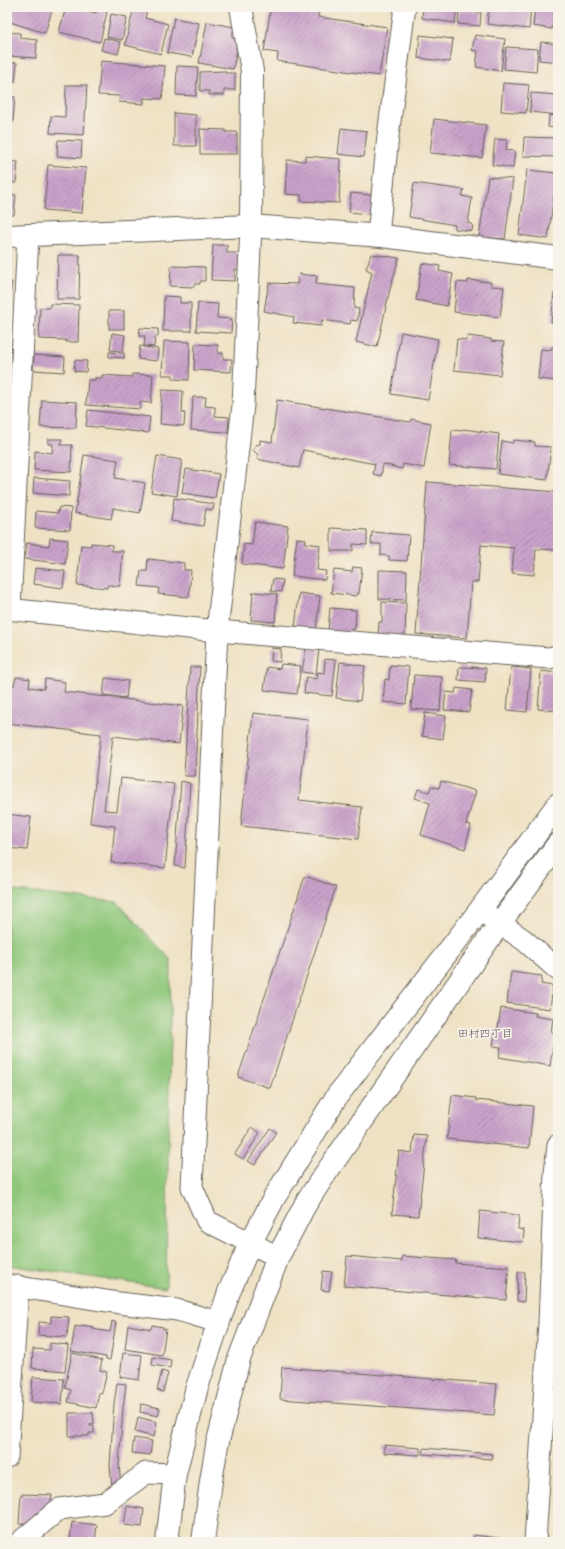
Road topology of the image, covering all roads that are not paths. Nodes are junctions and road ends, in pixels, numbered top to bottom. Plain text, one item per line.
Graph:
1 (241, 7) edge
2 (405, 7) edge
3 (251, 226) junction
4 (28, 235) junction
5 (378, 235) junction
6 (7, 236) edge
7 (558, 258) edge
8 (8, 609) edge
9 (217, 631) junction
10 (558, 656) edge
11 (558, 804) edge
12 (558, 844) edge
13 (480, 910) junction
14 (500, 923) junction
15 (558, 970) edge
16 (558, 1145) edge
17 (250, 1244) junction
18 (278, 1258) junction
19 (13, 1286) edge
20 (218, 1322) junction
21 (553, 1323) edge
22 (551, 1398) edge
23 (7, 1457) edge
24 (176, 1474) junction
25 (20, 1542) edge
26 (167, 1542) edge
27 (204, 1542) edge
28 (535, 1542) edge

1 - 3 street
2 - 5 street
3 - 4 street
3 - 5 street
3 - 9 street
4 - 6 street
4 - 8 street
5 - 7 street
8 - 9 street
9 - 10 street
9 - 17 street
11 - 13 street
12 - 14 street
13 - 14 street
13 - 17 street
14 - 15 street
14 - 18 street
16 - 21 street
17 - 18 street
17 - 20 street
18 - 27 street
19 - 20 street
19 - 23 street
20 - 24 street
21 - 22 street
22 - 28 street
24 - 25 street
24 - 26 street

